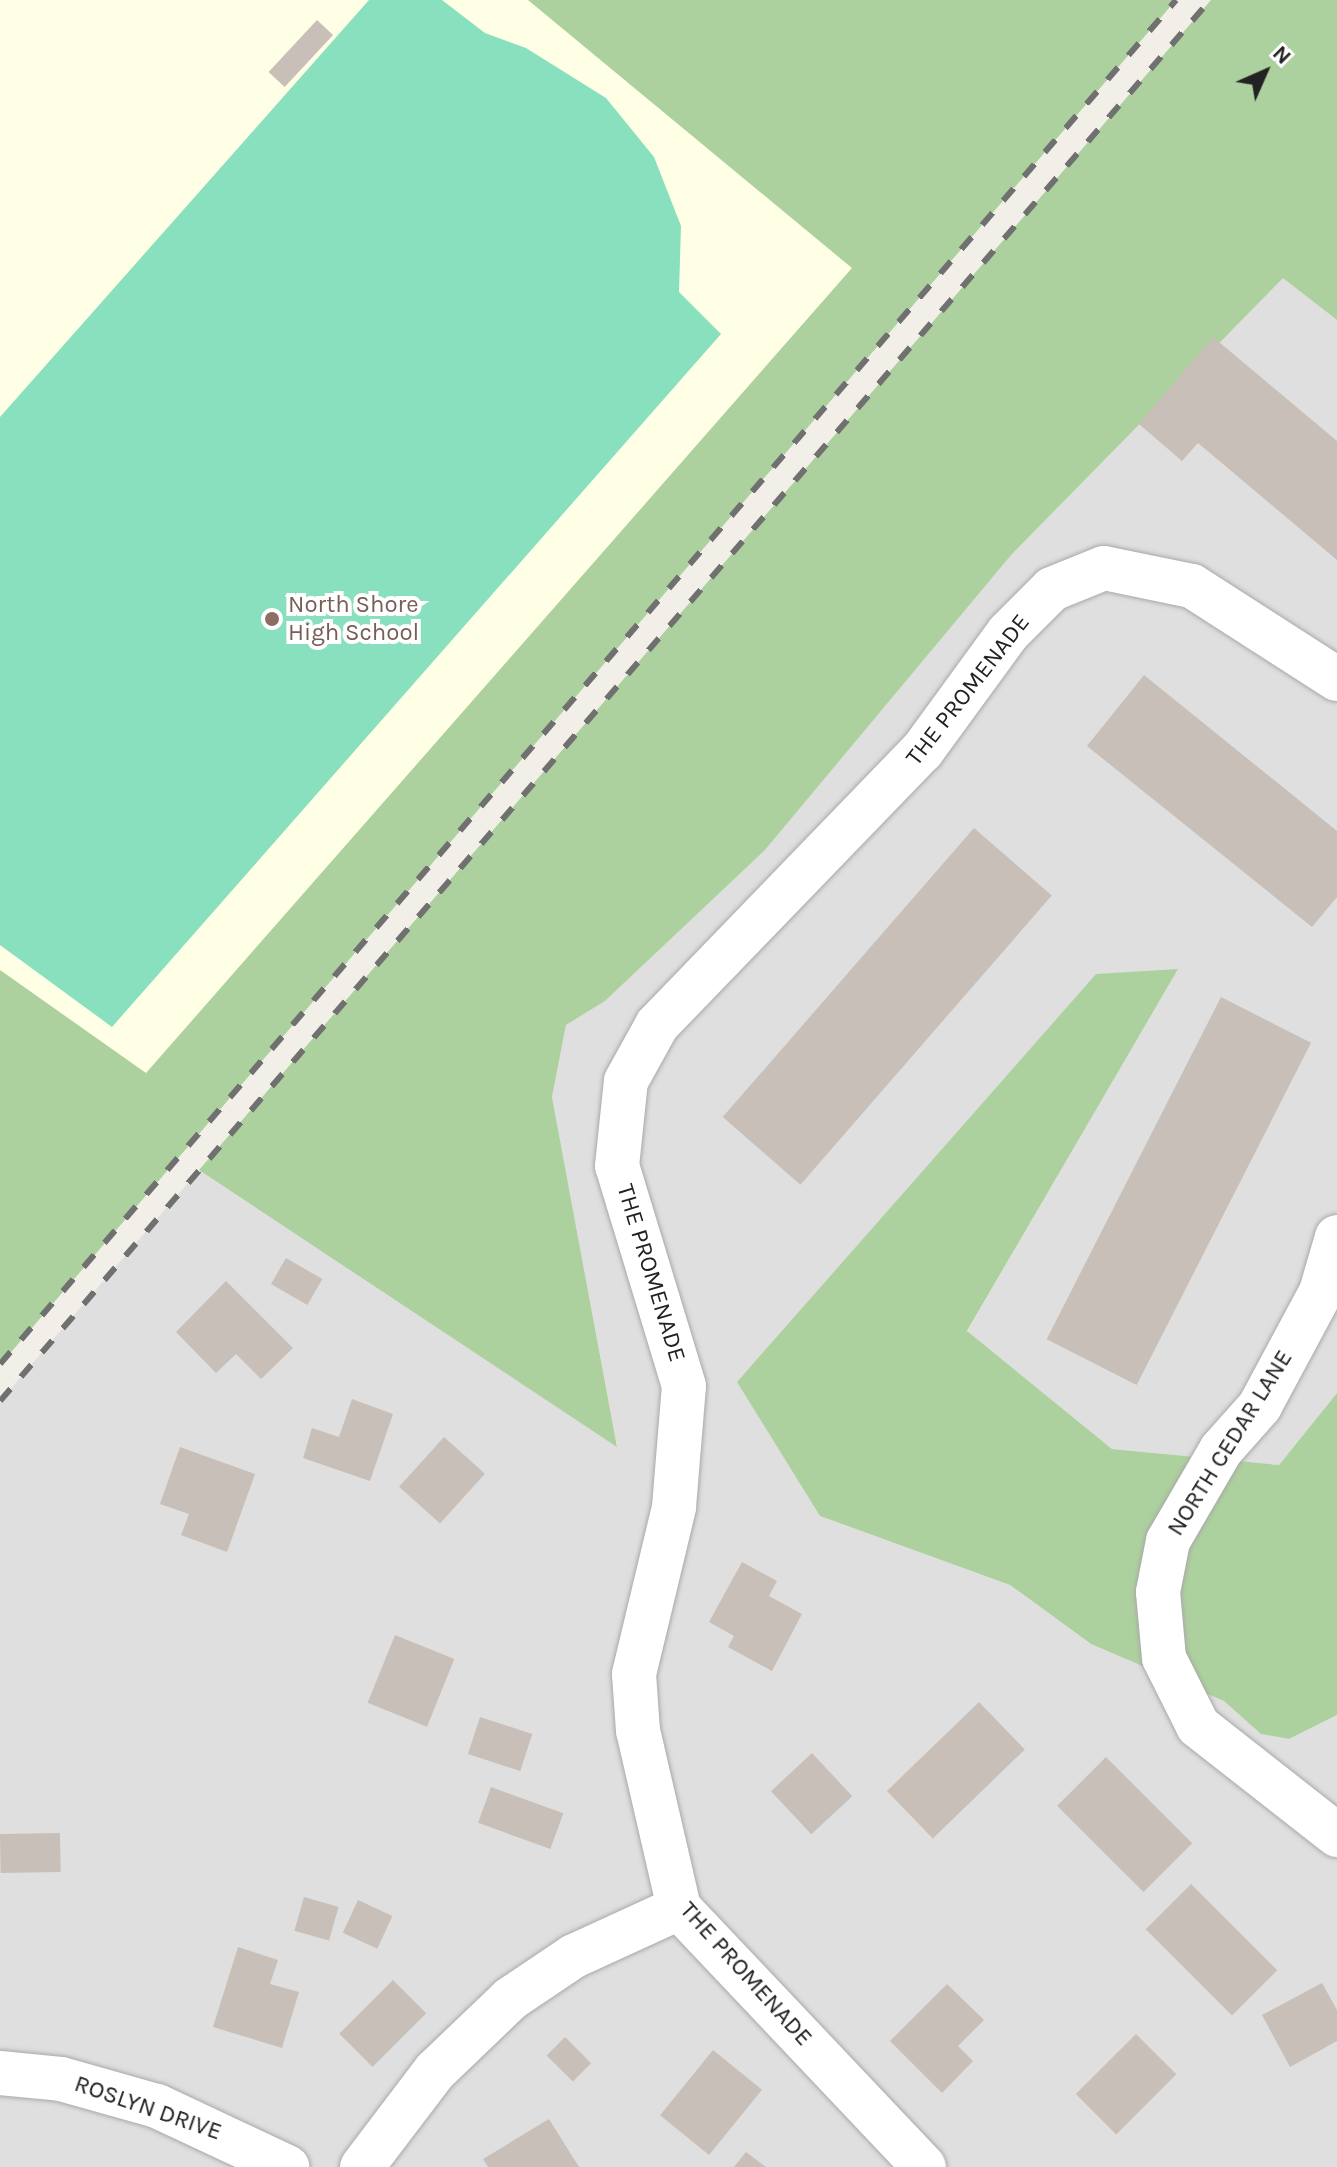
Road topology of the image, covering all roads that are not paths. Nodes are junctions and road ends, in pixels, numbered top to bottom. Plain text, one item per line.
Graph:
1 (1337, 679) edge
2 (1337, 1237) edge
3 (1337, 1835) edge
4 (679, 1908) junction
5 (0, 2073) edge
6 (287, 2167) edge
7 (362, 2167) edge
8 (924, 2167) edge

1 - 4 street, THE PROMENADE
2 - 3 street, NORTH CEDAR LANE
4 - 7 street
4 - 8 street, THE PROMENADE
5 - 6 street, ROSLYN DRIVE

